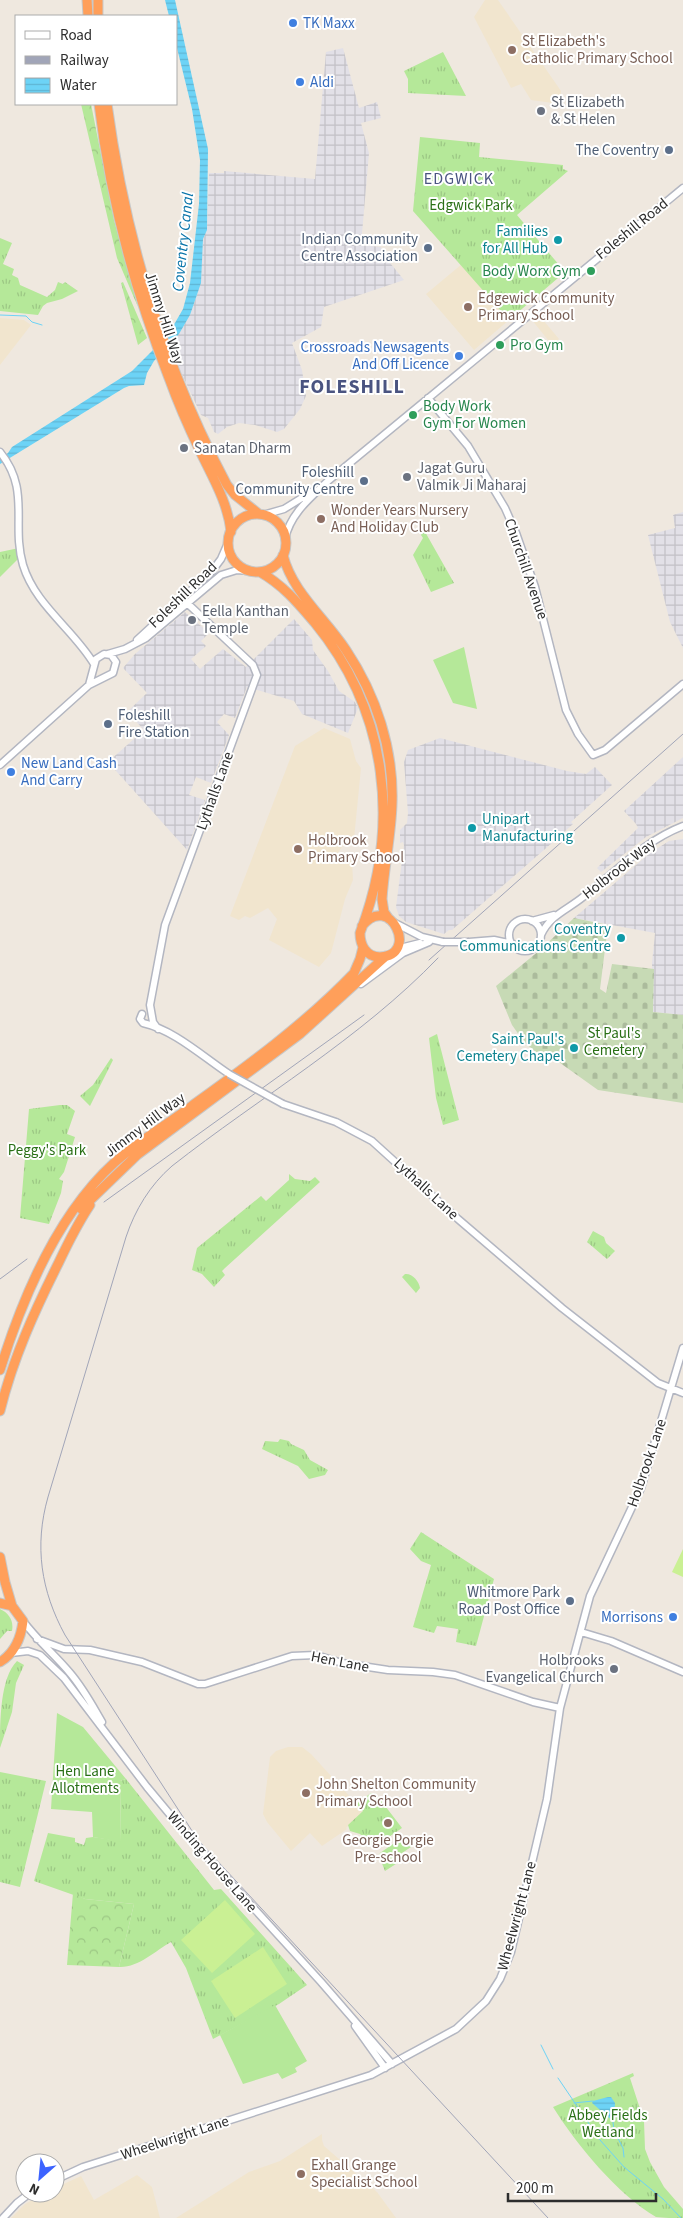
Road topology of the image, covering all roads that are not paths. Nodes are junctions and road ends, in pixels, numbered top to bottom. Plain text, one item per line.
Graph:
1 (87, 0) edge
2 (98, 0) edge
3 (88, 15) edge
4 (98, 15) edge
5 (99, 105) edge
6 (107, 105) edge
7 (683, 188) edge
8 (165, 356) junction
9 (428, 398) junction
10 (0, 452) edge
11 (328, 481) junction
12 (261, 515) junction
13 (231, 532) junction
14 (285, 539) junction
15 (228, 543) junction
16 (283, 555) junction
17 (250, 572) junction
18 (260, 572) junction
19 (187, 603) junction
20 (134, 644) junction
21 (82, 647) junction
22 (125, 649) junction
23 (104, 654) junction
24 (116, 662) junction
25 (94, 665) junction
26 (106, 676) junction
27 (683, 684) edge
28 (89, 685) junction
29 (0, 765) edge
30 (683, 826) edge
31 (555, 915) junction
32 (391, 920) junction
33 (532, 921) junction
34 (362, 926) junction
35 (511, 927) junction
36 (541, 935) junction
37 (494, 940) junction
38 (442, 941) junction
39 (430, 942) junction
40 (513, 944) junction
41 (362, 947) junction
42 (396, 949) junction
43 (386, 956) junction
44 (150, 1005) junction
45 (331, 1007) junction
46 (142, 1014) junction
47 (152, 1017) junction
48 (147, 1024) junction
49 (158, 1029) junction
50 (104, 1187) junction
51 (51, 1248) junction
52 (65, 1250) junction
53 (31, 1289) junction
54 (683, 1348) edge
55 (0, 1370) edge
56 (670, 1390) junction
57 (683, 1393) edge
58 (0, 1411) edge
59 (0, 1557) edge
60 (0, 1603) edge
61 (12, 1606) junction
62 (23, 1621) junction
63 (581, 1632) junction
64 (37, 1640) junction
65 (64, 1649) junction
66 (11, 1653) junction
67 (52, 1654) junction
68 (40, 1655) junction
69 (1, 1663) edge
70 (683, 1672) edge
71 (560, 1708) junction
72 (110, 1737) junction
73 (321, 1982) junction
74 (392, 2064) junction
75 (385, 2068) junction
76 (65, 2175) edge
77 (17, 2203) edge
78 (3, 2218) edge

1 - 3 highway
2 - 4 highway
5 - 8 highway, Jimmy Hill Way
6 - 8 highway, Jimmy Hill Way
7 - 9 street, Foleshill Road
8 - 12 highway, Jimmy Hill Way
8 - 13 highway, Jimmy Hill Way
9 - 11 street, Foleshill Road
9 - 27 street, Churchill Avenue
10 - 21 street
11 - 12 street, Foleshill Road
11 - 14 street, Foleshill Road
12 - 13 highway
12 - 14 highway
13 - 15 highway
14 - 16 highway
15 - 17 highway
15 - 20 street, Foleshill Road
16 - 18 highway
16 - 32 highway
17 - 18 highway
17 - 19 street, Foleshill Road
18 - 34 highway
19 - 20 street, Foleshill Road
19 - 44 street, Lythalls Lane
20 - 22 street, Foleshill Road
21 - 23 street
21 - 25 street
22 - 23 street, Foleshill Road
22 - 24 street, Foleshill Road
23 - 24 street
23 - 25 street
24 - 26 street
25 - 26 street
25 - 28 street
26 - 28 street
28 - 29 street
30 - 31 street, Holbrook Way
31 - 33 street, Holbrook Way
31 - 36 street, Holbrook Way
32 - 34 highway
32 - 38 street, Holbrook Way
32 - 42 highway
33 - 35 street, Holbrook Way
33 - 36 street
34 - 41 highway
35 - 37 street, Holbrook Way
35 - 40 street
36 - 40 street, Holbrook Way
37 - 38 street, Holbrook Way, bridge
37 - 40 street, Holbrook Way
38 - 39 street, Holbrook Way
39 - 42 street, Holbrook Way
39 - 45 street
41 - 43 highway
41 - 51 highway, Jimmy Hill Way
42 - 43 highway
43 - 45 highway, Jimmy Hill Way
44 - 46 street
44 - 47 street, Lythalls Lane
45 - 50 highway, Jimmy Hill Way
46 - 47 street
46 - 48 street
47 - 48 street
47 - 49 street, Lythalls Lane
48 - 49 street, Lythalls Lane
49 - 56 street, Lythalls Lane, bridge
50 - 51 highway
50 - 52 highway
51 - 53 highway, Jimmy Hill Way
52 - 53 highway
52 - 58 highway
53 - 55 highway, Jimmy Hill Way
54 - 56 street, Holbrook Lane
56 - 57 street, Lythalls Lane
56 - 63 street, Holbrook Lane
59 - 61 highway
60 - 61 highway
61 - 62 highway
62 - 64 street, Winding House Lane
62 - 66 highway
63 - 70 street
63 - 71 street, Wheelwright Lane
64 - 65 street, Hen Lane
64 - 67 street, Winding House Lane
65 - 67 street, Hen Lane
65 - 71 street, Hen Lane
66 - 68 street
66 - 69 highway
67 - 68 street, Hen Lane
67 - 72 street, Winding House Lane
68 - 72 street, Winding House Lane
71 - 74 street, Wheelwright Lane
72 - 73 street, Winding House Lane
73 - 74 street, Winding House Lane
73 - 75 street, Winding House Lane
74 - 75 street, Wheelwright Lane
75 - 76 street, Wheelwright Lane
77 - 78 street

